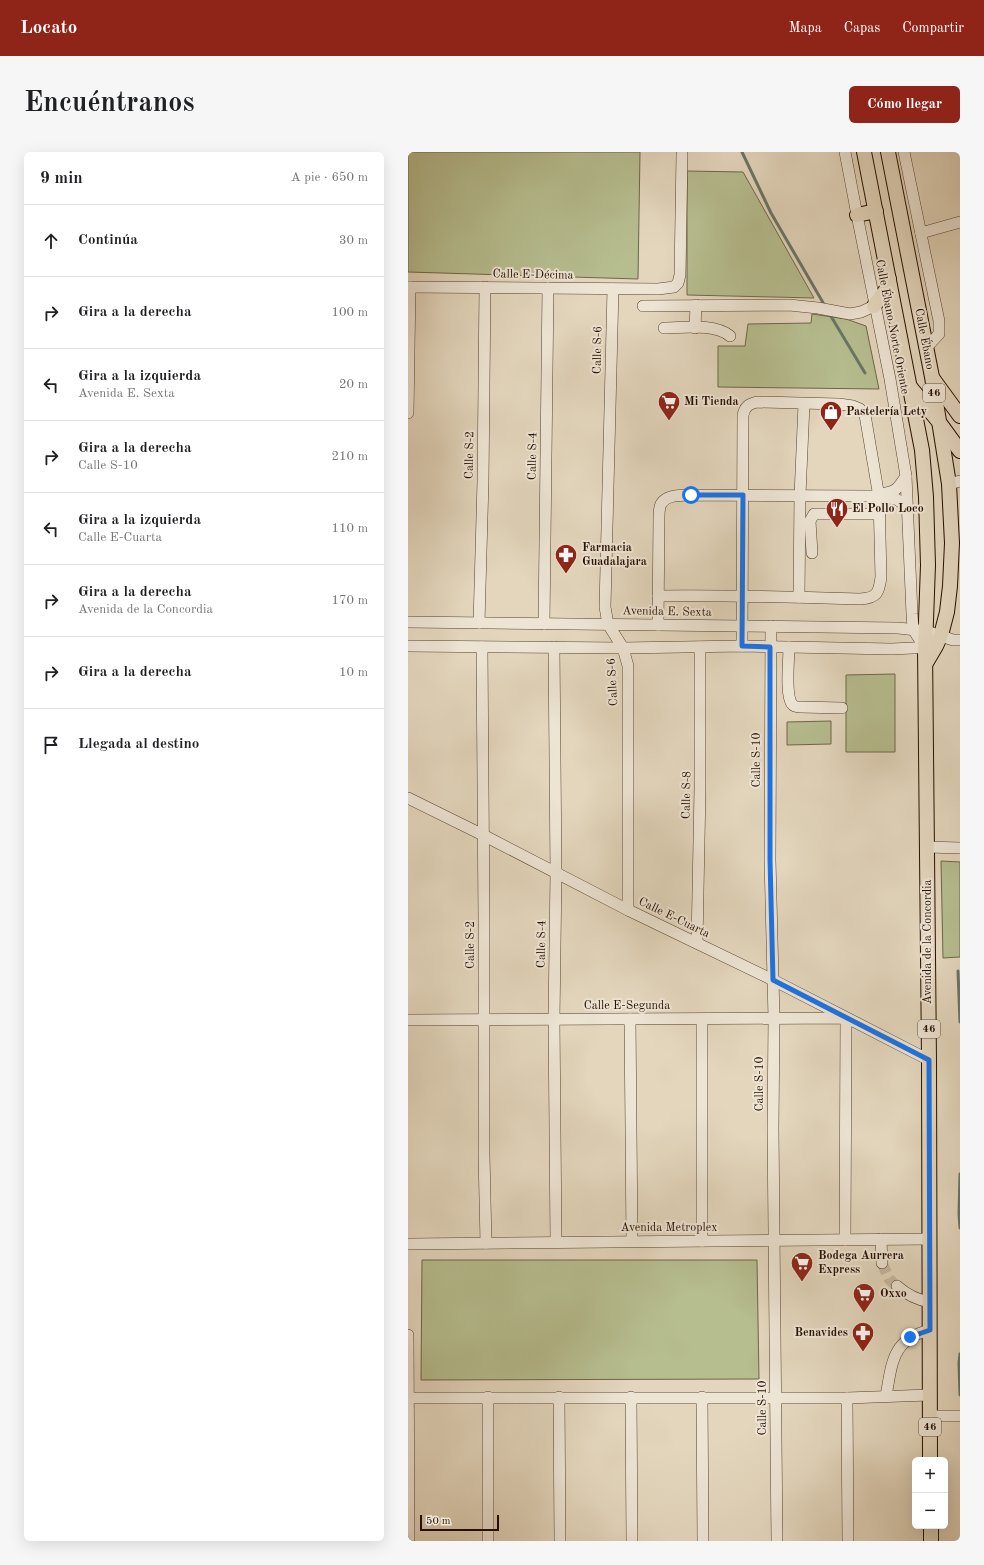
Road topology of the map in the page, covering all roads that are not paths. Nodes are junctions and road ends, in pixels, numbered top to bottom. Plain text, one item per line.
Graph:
1 (846, 152) edge
2 (864, 152) edge
3 (888, 152) edge
4 (904, 152) edge
5 (682, 154) dead end
6 (876, 210) junction
7 (857, 215) junction
8 (960, 222) edge
9 (921, 233) junction
10 (890, 279) junction
11 (409, 287) edge
12 (485, 287) junction
13 (548, 288) junction
14 (613, 289) junction
15 (696, 305) junction
16 (643, 306) dead end
17 (874, 306) junction
18 (664, 328) dead end
19 (696, 328) junction
20 (730, 336) dead end
21 (926, 348) junction
22 (932, 377) junction
23 (910, 388) junction
24 (804, 404) junction
25 (408, 413) edge
26 (960, 416) edge
27 (939, 422) junction
28 (960, 451) edge
29 (906, 476) junction
30 (954, 483) edge
31 (743, 495) junction
32 (800, 495) junction
33 (876, 496) junction
34 (907, 506) junction
35 (880, 514) junction
36 (812, 553) dead end
37 (658, 596) junction
38 (743, 596) junction
39 (799, 597) junction
40 (408, 622) edge
41 (479, 623) junction
42 (544, 624) junction
43 (608, 624) junction
44 (658, 625) junction
45 (742, 626) junction
46 (771, 626) junction
47 (920, 630) junction
48 (943, 642) edge
49 (408, 646) edge
50 (742, 646) junction
51 (482, 647) junction
52 (554, 647) junction
53 (700, 647) junction
54 (770, 647) junction
55 (789, 647) junction
56 (623, 648) junction
57 (842, 708) dead end
58 (408, 798) edge
59 (483, 835) junction
60 (928, 848) junction
61 (960, 848) edge
62 (556, 872) junction
63 (628, 910) junction
64 (697, 943) junction
65 (773, 980) junction
66 (774, 1018) junction
67 (846, 1018) junction
68 (630, 1019) junction
69 (408, 1020) edge
70 (484, 1020) junction
71 (554, 1020) junction
72 (702, 1020) junction
73 (929, 1060) junction
74 (774, 1240) junction
75 (845, 1240) junction
76 (881, 1240) junction
77 (930, 1240) junction
78 (632, 1241) junction
79 (702, 1241) junction
80 (556, 1242) junction
81 (486, 1243) junction
82 (408, 1244) edge
83 (882, 1263) tunnel mouth
84 (897, 1286) tunnel mouth
85 (930, 1302) junction
86 (930, 1330) junction
87 (408, 1335) edge
88 (929, 1395) junction
89 (886, 1396) junction
90 (488, 1397) junction
91 (559, 1397) junction
92 (631, 1397) junction
93 (702, 1397) junction
94 (776, 1397) junction
95 (408, 1398) edge
96 (847, 1398) junction
97 (929, 1416) junction
98 (960, 1416) edge
99 (930, 1457) edge
100 (931, 1529) edge
101 (409, 1541) edge
102 (488, 1541) edge
103 (560, 1541) edge
104 (632, 1541) edge
105 (703, 1541) edge
106 (777, 1541) edge
107 (848, 1541) edge
108 (931, 1541) edge

1 - 7 street, Calle Ébano Norte Oriente
2 - 6 main road, Calle Ébano / 46
3 - 21 main road, Calle Ébano / 46
4 - 9 street
5 - 14 street, Calle E-Décima
6 - 7 main road
6 - 10 main road, Calle Ébano / 46
7 - 17 street, Calle Ébano Norte Oriente
8 - 9 street
9 - 21 street
10 - 17 main road
10 - 23 main road, Calle Ébano / 46
11 - 12 street, Calle E-Décima
11 - 25 street
12 - 13 street, Calle E-Décima
12 - 41 street, Calle S-2
13 - 14 street, Calle E-Décima
13 - 42 street, Calle S-4
14 - 43 street, Calle S-6
15 - 16 street
15 - 17 street
15 - 19 street
17 - 29 street, Calle Ébano Norte Oriente
18 - 19 street
19 - 20 street
21 - 22 main road, Calle Ébano / 46
22 - 26 main road
22 - 27 main road, Calle Ébano / 46
23 - 27 main road
23 - 47 main road, Calle Ébano / 46
24 - 31 street
24 - 32 street
24 - 33 street
27 - 28 main road
27 - 30 main road, Calle Ébano / 46
29 - 33 street
29 - 34 street, Calle Ébano Norte Oriente
30 - 48 main road, Calle Ébano / 46
31 - 32 street
31 - 37 street
31 - 38 street
32 - 33 street
32 - 39 street
33 - 34 street
33 - 35 street
34 - 47 street, Calle Ébano Norte Oriente
35 - 36 street
35 - 39 street
37 - 38 street
37 - 44 street
38 - 39 street
38 - 45 street
40 - 41 street, Avenida E. Sexta
41 - 42 street, Avenida E. Sexta
42 - 43 street, Avenida E. Sexta
43 - 44 street, Avenida E. Sexta
43 - 56 street, Calle S-6
44 - 45 street, Avenida E. Sexta
45 - 46 street, Avenida E. Sexta
45 - 50 street
46 - 47 street, Avenida E. Sexta
46 - 54 street, Calle S-10
47 - 48 main road, Calle Ébano / 46
48 - 55 street
48 - 60 main road, Avenida de la Concordia / 46
49 - 51 street
50 - 53 street
50 - 54 street
51 - 52 street
51 - 59 street, Calle S-2
52 - 56 street
52 - 62 street, Calle S-4
53 - 56 street
53 - 64 street, Calle S-8
54 - 55 street
54 - 65 street, Calle S-10
55 - 57 street
56 - 63 street, Calle S-6
58 - 59 street, Calle E-Cuarta
59 - 62 street, Calle E-Cuarta
59 - 70 street, Calle S-2
60 - 61 street
60 - 73 main road, Avenida de la Concordia / 46
62 - 63 street, Calle E-Cuarta
62 - 71 street, Calle S-4
63 - 64 street, Calle E-Cuarta
64 - 65 street, Calle E-Cuarta
65 - 66 street, Calle S-10
65 - 67 street, Calle E-Cuarta
66 - 67 street, Calle E-Segunda
66 - 72 street, Calle E-Segunda
66 - 74 street, Calle S-10
67 - 73 street, Calle E-Cuarta
67 - 75 street
68 - 71 street, Calle E-Segunda
68 - 72 street, Calle E-Segunda
68 - 78 street
69 - 70 street, Calle E-Segunda
70 - 71 street, Calle E-Segunda
70 - 81 street, Calle S-2
71 - 80 street, Calle S-4
72 - 79 street
73 - 77 main road, Avenida de la Concordia / 46
74 - 75 street, Avenida Metroplex
74 - 79 street, Avenida Metroplex
74 - 94 street, Calle S-10
75 - 76 street, Avenida Metroplex
76 - 77 street, Avenida Metroplex
76 - 83 street
77 - 85 main road, Avenida de la Concordia / 46
78 - 79 street, Avenida Metroplex
78 - 80 street, Avenida Metroplex
80 - 81 street, Avenida Metroplex
81 - 82 street, Avenida Metroplex
84 - 85 street
85 - 86 main road, Avenida de la Concordia / 46
86 - 88 main road, Avenida de la Concordia / 46
86 - 89 street
87 - 95 street
88 - 89 street
88 - 97 main road, Avenida de la Concordia / 46
89 - 96 street
90 - 91 street
90 - 95 street
90 - 102 street
91 - 92 street
91 - 103 street
92 - 93 street
92 - 104 street
93 - 94 street
93 - 105 street
94 - 96 street
94 - 106 street, Calle S-10
95 - 101 street
96 - 107 street
97 - 98 street
97 - 99 main road, Avenida de la Concordia / 46
100 - 108 main road

